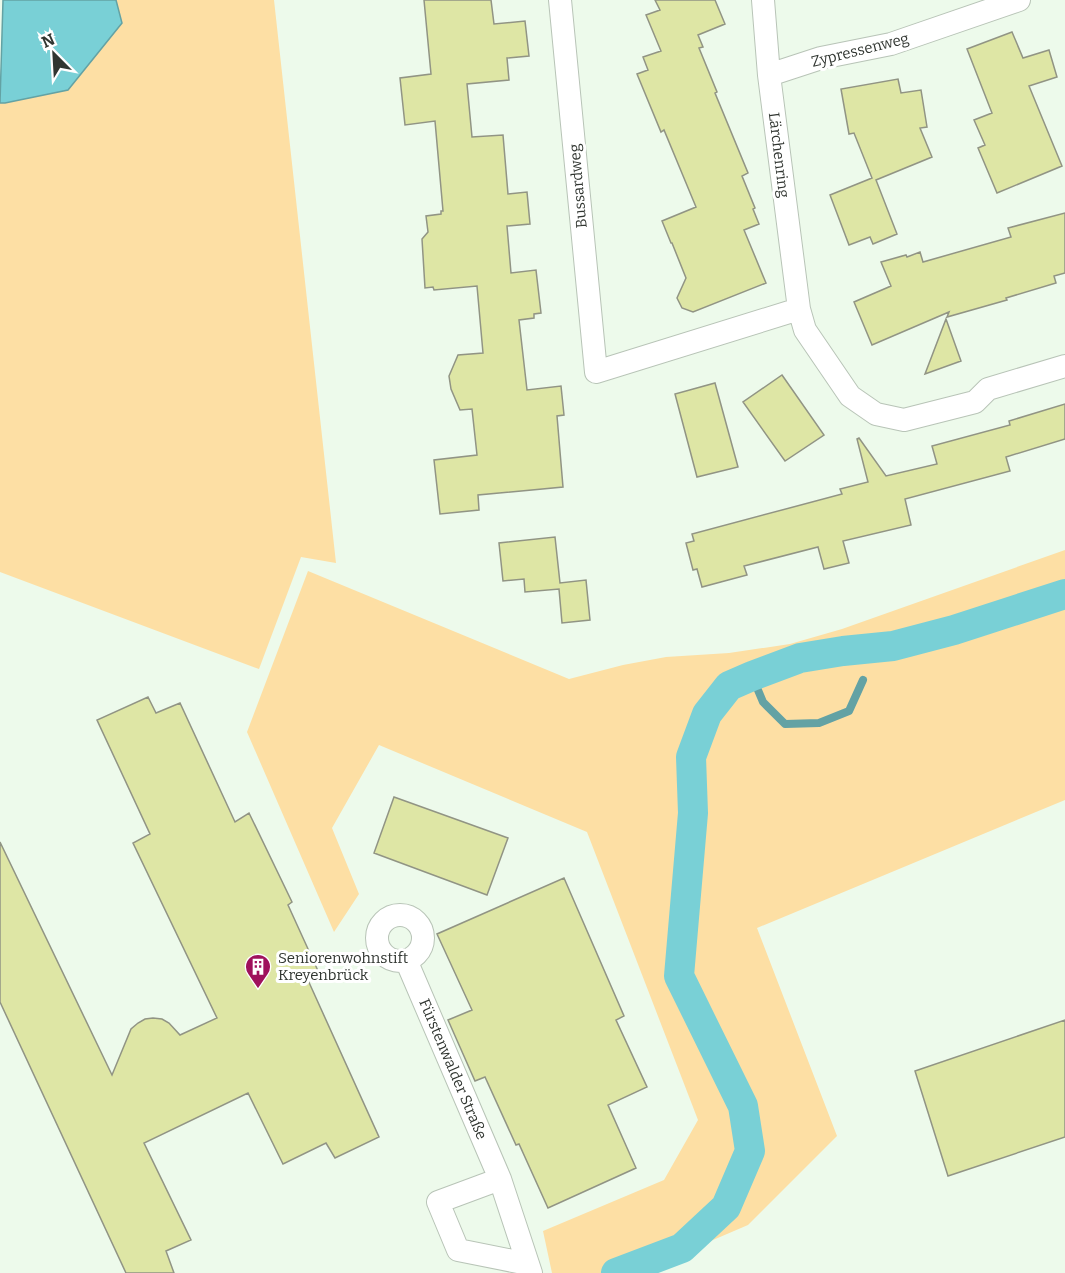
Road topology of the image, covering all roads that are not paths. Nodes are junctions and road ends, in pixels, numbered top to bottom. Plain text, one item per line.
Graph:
1 (560, 0) edge
2 (763, 0) edge
3 (1019, 0) edge
4 (769, 75) junction
5 (799, 309) junction
6 (1065, 366) edge
7 (406, 960) dead end
8 (500, 1179) junction
9 (530, 1268) edge

1 - 5 street, Bussardweg
2 - 4 street, Lärchenring
3 - 4 street, Zypressenweg
4 - 5 street, Lärchenring
5 - 6 street, Lärchenring
7 - 8 street, Fürstenwalder Straße
8 - 9 street, Fürstenwalder Straße
8 - 9 street, Fürstenwalder Straße

